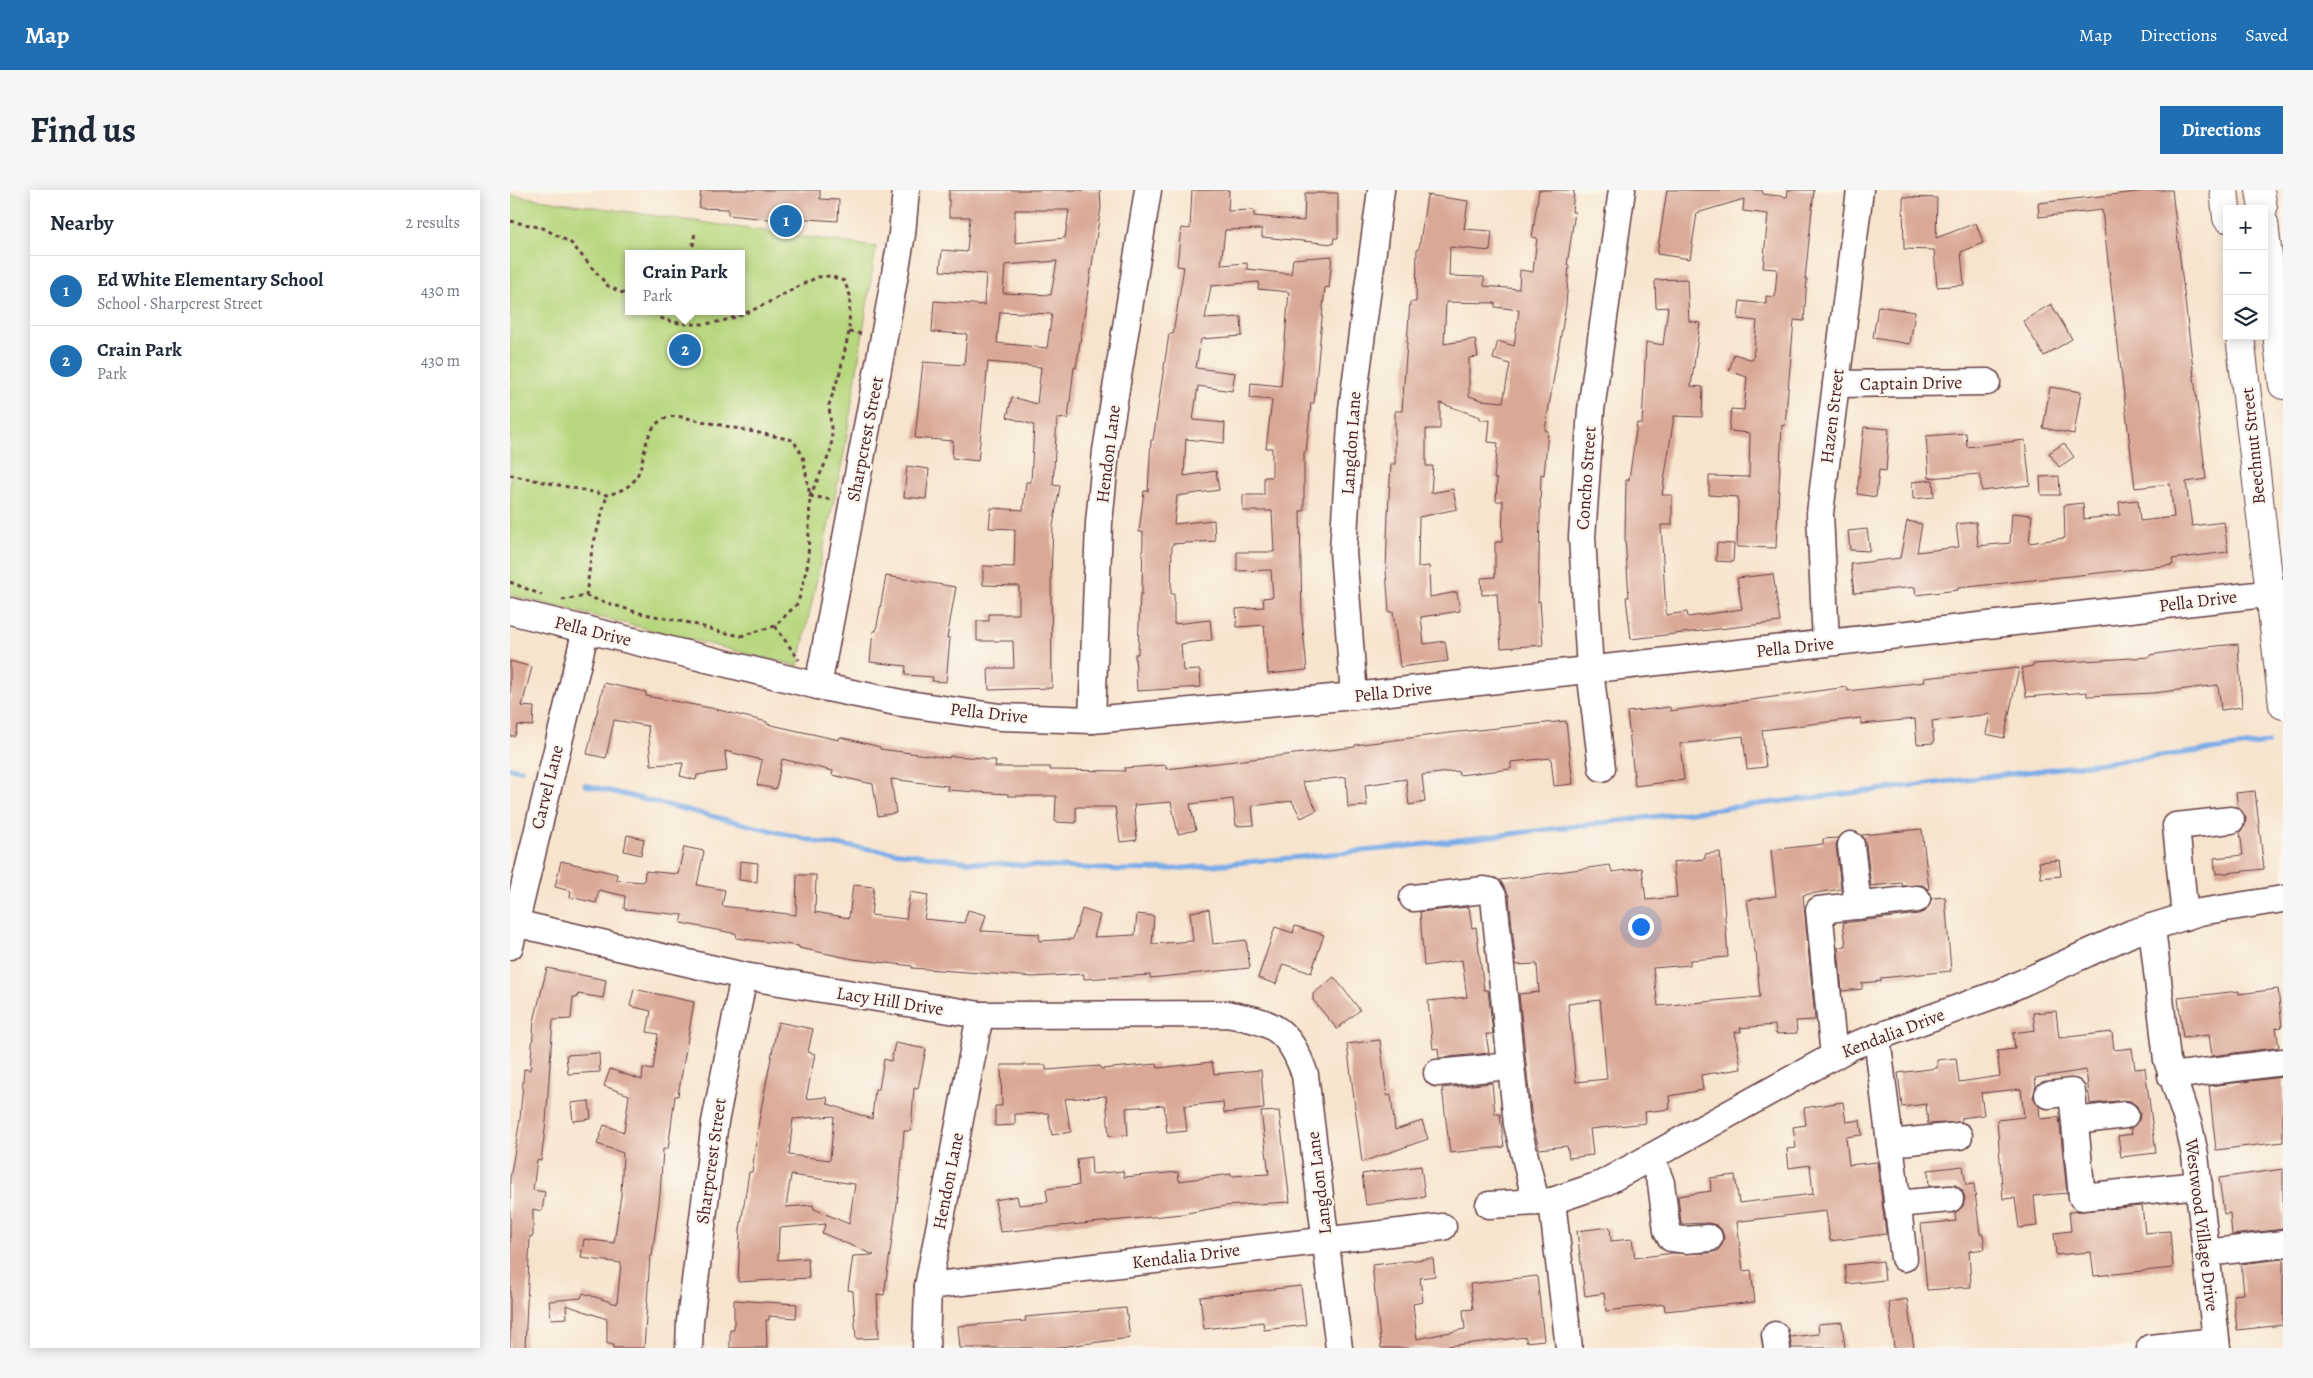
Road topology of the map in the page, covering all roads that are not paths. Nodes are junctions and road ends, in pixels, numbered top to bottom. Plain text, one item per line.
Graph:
1 (906, 190) edge
2 (1148, 190) edge
3 (1381, 190) edge
4 (1622, 190) edge
5 (1860, 190) edge
6 (2224, 190) edge
7 (2260, 190) edge
8 (2226, 205) edge
9 (2262, 205) edge
10 (2269, 240) edge
11 (2241, 340) edge
12 (1987, 382) dead end
13 (1836, 384) junction
14 (2283, 385) edge
15 (2276, 592) edge
16 (510, 611) edge
17 (586, 629) junction
18 (1826, 643) junction
19 (1590, 670) junction
20 (818, 686) junction
21 (1354, 696) junction
22 (2283, 705) edge
23 (1092, 720) junction
24 (1602, 768) dead end
25 (2232, 820) dead end
26 (1851, 845) dead end
27 (1413, 898) dead end
28 (1917, 899) dead end
29 (2283, 899) edge
30 (1858, 906) junction
31 (2185, 917) junction
32 (2152, 927) junction
33 (511, 930) edge
34 (744, 976) junction
35 (980, 1016) junction
36 (1275, 1028) joint
37 (1877, 1037) junction
38 (1834, 1056) junction
39 (2283, 1062) edge
40 (1511, 1066) junction
41 (1437, 1073) dead end
42 (2171, 1076) junction
43 (2048, 1094) dead end
44 (2125, 1116) dead end
45 (2075, 1122) junction
46 (1959, 1136) dead end
47 (1890, 1143) junction
48 (1651, 1157) junction
49 (2199, 1185) junction
50 (1950, 1199) dead end
51 (1544, 1202) junction
52 (1897, 1204) junction
53 (1490, 1205) dead end
54 (1443, 1227) dead end
55 (1709, 1238) dead end
56 (1326, 1240) junction
57 (2283, 1244) edge
58 (2206, 1253) junction
59 (1904, 1258) dead end
60 (928, 1286) junction
61 (2217, 1344) edge
62 (689, 1348) edge
63 (926, 1348) edge
64 (1339, 1348) edge
65 (1570, 1348) edge
66 (2150, 1348) edge

1 - 20 street, Sharpcrest Street
2 - 23 street, Hendon Lane
3 - 21 street, Langdon Lane
4 - 19 street, Concho Street
5 - 13 street, Hazen Street
6 - 8 main road
7 - 9 main road
10 - 14 main road, Beechnut Street
11 - 15 main road, Beechnut Street
12 - 13 street, Captain Drive
13 - 18 street, Hazen Street
15 - 18 street, Pella Drive
15 - 22 main road, Beechnut Street
16 - 17 street, Pella Drive
17 - 20 street, Pella Drive
17 - 33 street, Carvel Lane
18 - 19 street, Pella Drive
19 - 21 street, Pella Drive
19 - 24 street, Concho Street
20 - 23 street, Pella Drive
21 - 23 street, Pella Drive
25 - 31 street
26 - 30 street
27 - 40 street
28 - 30 street
29 - 31 street, Kendalia Drive
30 - 38 street
31 - 32 street, Kendalia Drive
32 - 37 street, Kendalia Drive
32 - 42 street, Westwood Village Drive
33 - 34 street, Lacy Hill Drive
34 - 35 street, Lacy Hill Drive
34 - 62 street, Sharpcrest Street
35 - 36 street, Lacy Hill Drive
35 - 60 street, Hendon Lane
36 - 56 street, Langdon Lane
37 - 38 street, Kendalia Drive
37 - 47 street
38 - 48 street, Kendalia Drive
39 - 42 street
40 - 41 street
40 - 51 street
42 - 49 street, Westwood Village Drive
43 - 45 street
44 - 45 street
45 - 49 street
46 - 47 street
47 - 52 street
48 - 51 street, Kendalia Drive
48 - 55 street
49 - 58 street, Westwood Village Drive
50 - 52 street
51 - 53 street, Kendalia Drive
51 - 65 street
52 - 59 street
54 - 56 street, Kendalia Drive
56 - 60 street, Kendalia Drive
56 - 64 street, Langdon Lane
57 - 58 street
58 - 61 street, Westwood Village Drive
60 - 63 street, Hendon Lane
61 - 66 street

